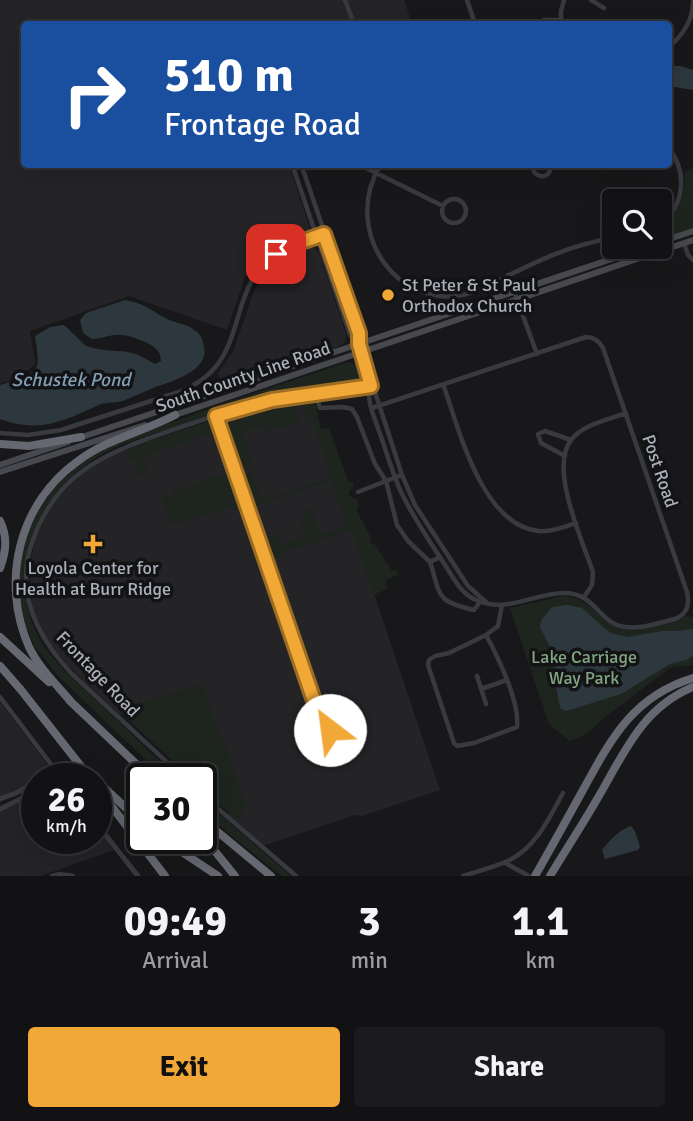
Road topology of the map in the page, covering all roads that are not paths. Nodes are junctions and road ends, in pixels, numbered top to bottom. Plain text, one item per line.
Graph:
1 (345, 0) edge
2 (467, 0) edge
3 (564, 0) edge
4 (592, 0) edge
5 (693, 2) edge
6 (604, 8) dead end
7 (693, 8) edge
8 (544, 20) dead end
9 (353, 21) edge
10 (474, 21) edge
11 (552, 21) edge
12 (560, 21) edge
13 (672, 39) edge
14 (676, 40) junction
15 (672, 44) edge
16 (672, 154) edge
17 (293, 168) edge
18 (302, 168) edge
19 (366, 168) edge
20 (379, 168) edge
21 (534, 168) edge
22 (551, 168) edge
23 (376, 173) junction
24 (443, 206) junction
25 (672, 211) edge
26 (693, 231) edge
27 (324, 234) junction
28 (316, 236) junction
29 (672, 239) edge
30 (602, 240) edge
31 (693, 240) edge
32 (684, 243) junction
33 (614, 259) edge
34 (693, 260) edge
35 (508, 275) junction
36 (516, 295) junction
37 (360, 348) junction
38 (537, 354) junction
39 (443, 384) junction
40 (371, 386) junction
41 (316, 394) junction
42 (379, 406) junction
43 (372, 408) junction
44 (625, 414) junction
45 (175, 415) junction
46 (216, 416) junction
47 (0, 433) edge
48 (81, 437) junction
49 (571, 440) junction
50 (0, 444) edge
51 (565, 456) junction
52 (0, 465) edge
53 (0, 472) edge
54 (402, 475) junction
55 (396, 478) junction
56 (386, 481) junction
57 (358, 492) dead end
58 (415, 505) junction
59 (409, 508) junction
60 (0, 522) edge
61 (576, 523) junction
62 (440, 557) junction
63 (430, 562) junction
64 (0, 568) edge
65 (460, 573) junction
66 (454, 578) junction
67 (584, 597) junction
68 (480, 602) junction
69 (487, 603) junction
70 (502, 605) junction
71 (486, 635) junction
72 (0, 636) edge
73 (0, 666) edge
74 (0, 674) edge
75 (477, 676) dead end
76 (693, 678) edge
77 (507, 680) junction
78 (693, 687) edge
79 (481, 689) junction
80 (21, 690) junction
81 (0, 698) edge
82 (72, 703) junction
83 (486, 704) dead end
84 (321, 721) dead end
85 (50, 763) edge
86 (78, 763) edge
87 (136, 763) edge
88 (168, 763) edge
89 (21, 790) edge
90 (563, 793) dead end
91 (112, 796) edge
92 (0, 799) edge
93 (21, 799) edge
94 (112, 807) edge
95 (126, 808) edge
96 (217, 808) edge
97 (0, 809) edge
98 (217, 831) edge
99 (112, 843) edge
100 (185, 854) edge
101 (217, 854) edge
102 (504, 862) junction
103 (232, 872) edge
104 (52, 876) edge
105 (74, 876) edge
106 (138, 876) edge
107 (165, 876) edge
108 (218, 876) edge
109 (271, 876) edge
110 (296, 876) edge
111 (463, 876) edge
112 (533, 876) edge
113 (550, 876) edge

1 - 9 street
2 - 10 street
3 - 12 street
4 - 6 street
5 - 7 street
7 - 14 street
8 - 11 street
13 - 14 street
14 - 15 street
16 - 25 street
17 - 28 street
18 - 27 street
19 - 23 street
20 - 23 street
21 - 22 street
23 - 24 street
23 - 35 street
24 - 24 street
26 - 29 main road
27 - 28 street
27 - 37 street
28 - 37 street
28 - 47 street
30 - 35 street
31 - 32 main road, South County Line Road
32 - 34 street
32 - 36 main road, South County Line Road
33 - 36 main road, South County Line Road
35 - 36 street
36 - 37 main road, South County Line Road
36 - 38 street
37 - 40 street
37 - 45 main road, South County Line Road
37 - 48 main road, South County Line Road
38 - 39 street
38 - 44 street, Post Road
39 - 42 street
39 - 61 street
40 - 41 street, Frontage Road
40 - 42 street
40 - 43 street
41 - 46 street, Frontage Road
41 - 56 street
42 - 43 street
42 - 54 street
43 - 55 street
44 - 49 street
44 - 67 street, Post Road
45 - 53 main road, South County Line Road
45 - 82 highway
46 - 84 street
46 - 88 street, Frontage Road
48 - 50 highway
48 - 52 main road, South County Line Road
49 - 51 street
49 - 51 street
51 - 61 street
54 - 55 street
54 - 58 street
55 - 56 street
55 - 59 street
56 - 57 street
56 - 63 street
58 - 59 street
58 - 65 street
59 - 62 street
60 - 64 highway
61 - 67 street
62 - 63 street
62 - 66 street
63 - 68 street
65 - 66 street
65 - 69 street
66 - 68 street
67 - 70 street
68 - 69 street
69 - 70 street
70 - 71 street
71 - 77 street
71 - 77 street
72 - 82 highway
73 - 80 highway
74 - 80 highway
75 - 79 street
76 - 112 highway
77 - 79 street
78 - 113 highway
79 - 83 street
80 - 86 highway
81 - 85 street
82 - 87 highway
89 - 92 street
90 - 102 street
91 - 95 highway
93 - 97 street
94 - 107 highway
96 - 110 street
98 - 109 highway
99 - 106 street
100 - 108 highway
101 - 103 highway
102 - 111 street
102 - 112 street
104 - 105 street

